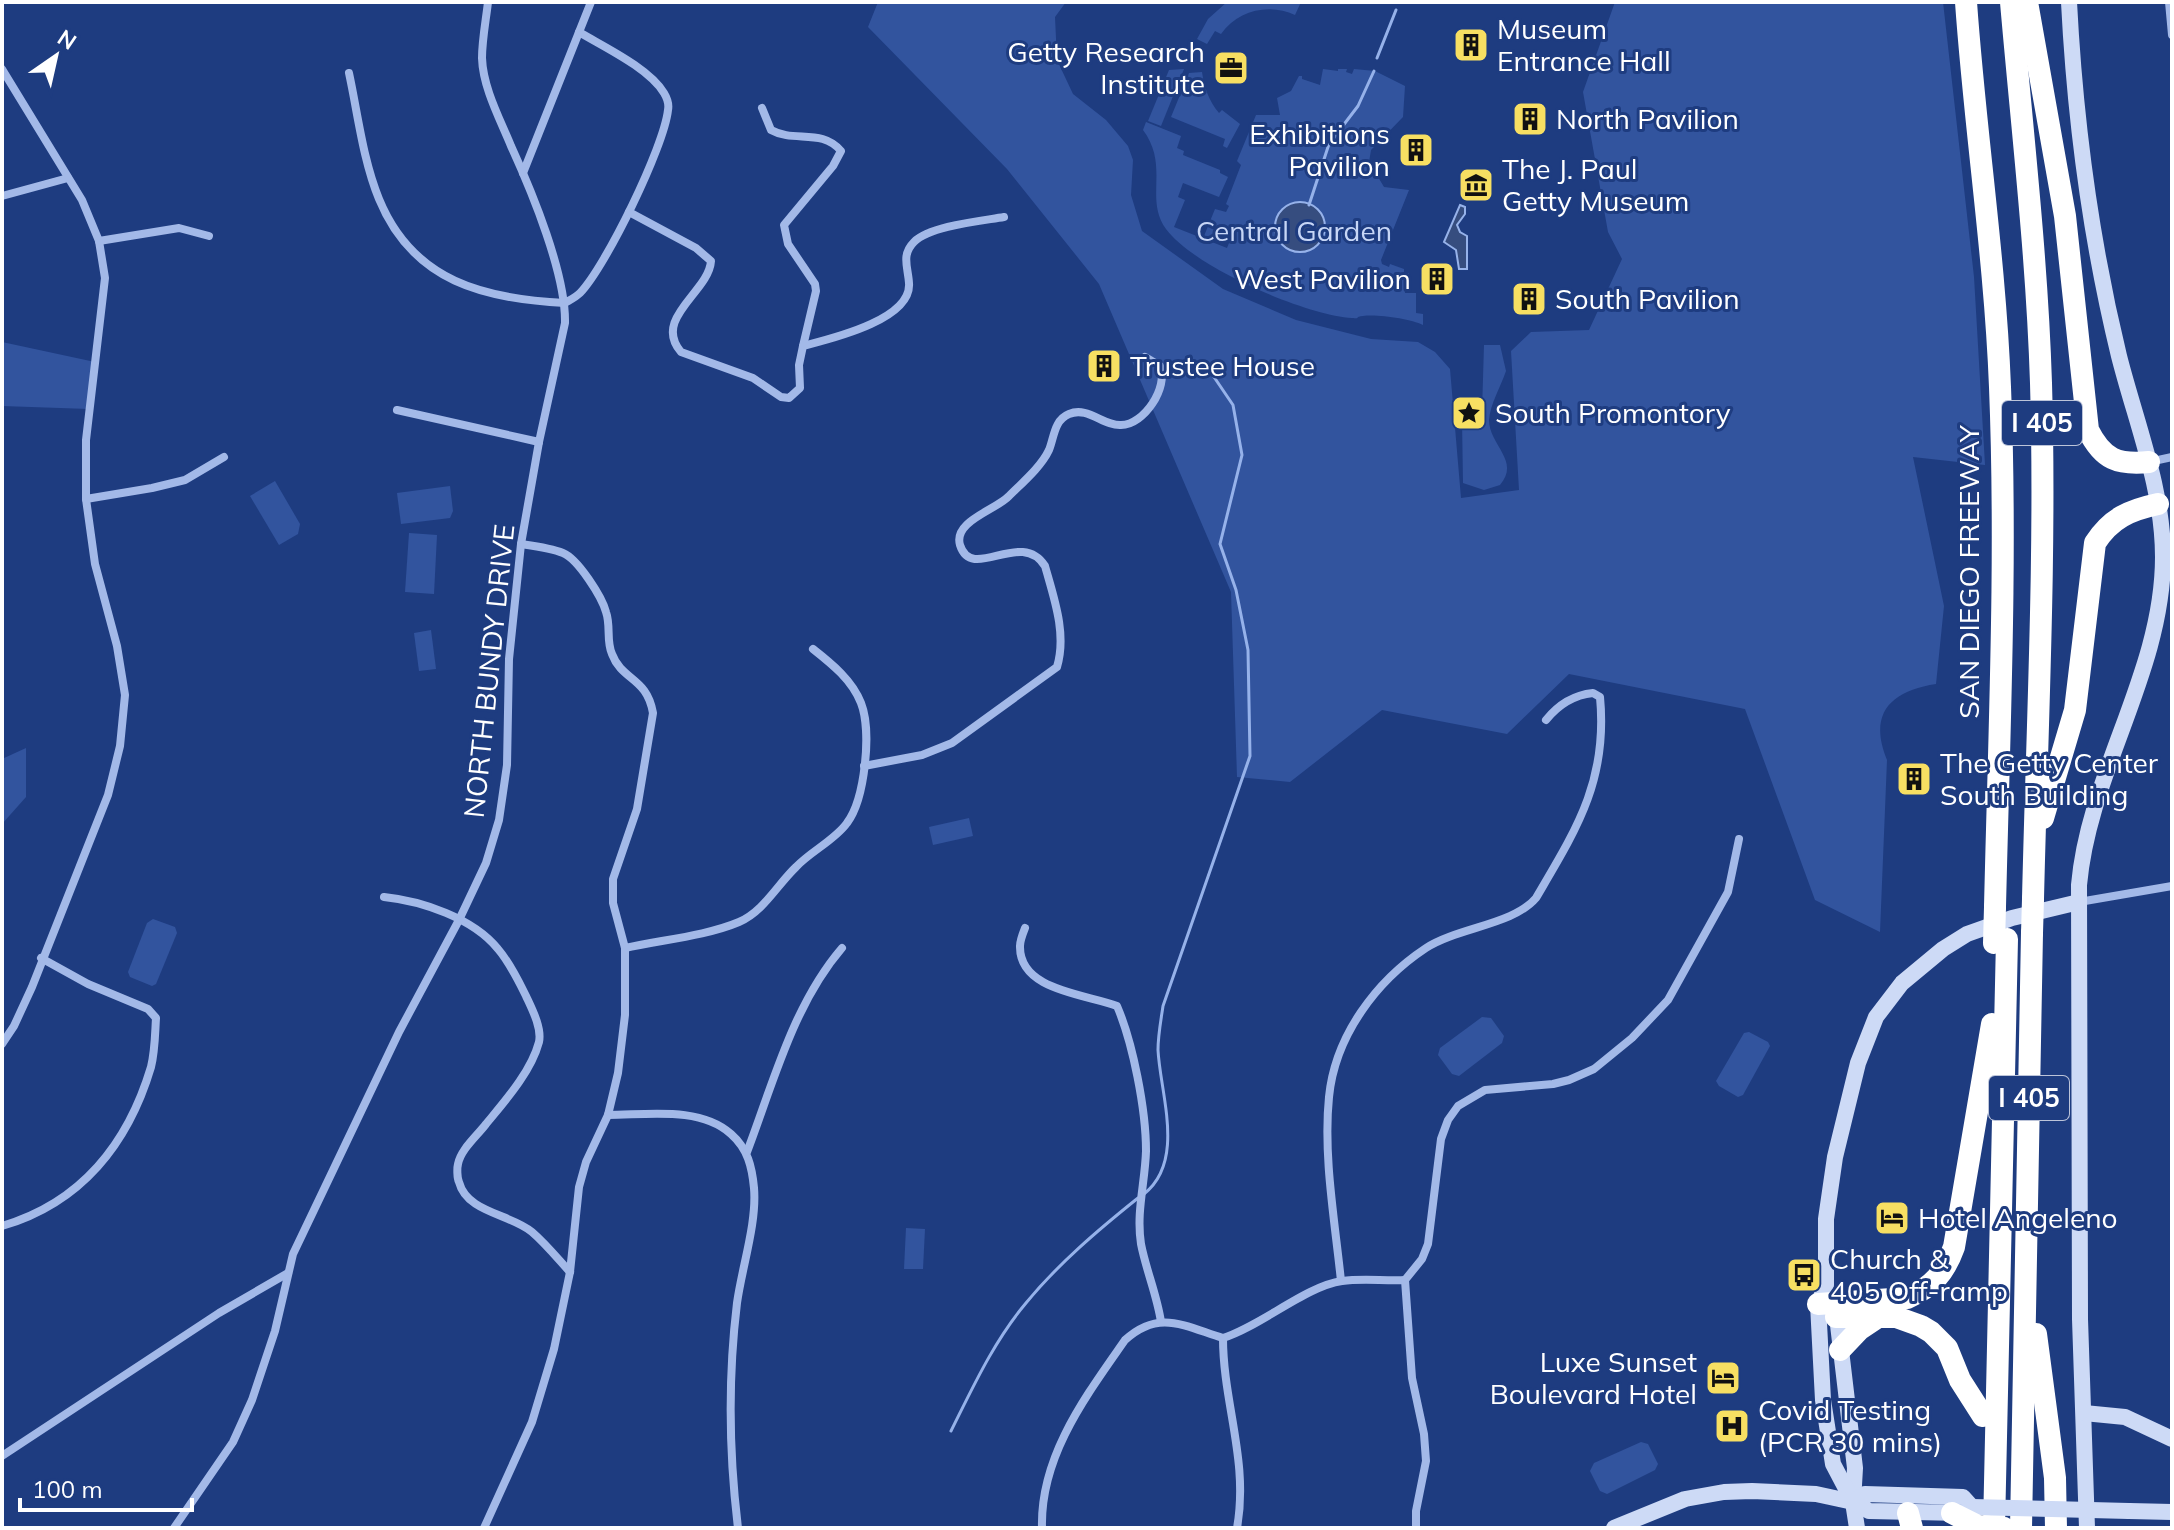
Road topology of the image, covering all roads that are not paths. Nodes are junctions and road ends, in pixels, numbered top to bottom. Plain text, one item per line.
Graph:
1 (488, 2) edge
2 (591, 2) edge
3 (1966, 2) edge
4 (1978, 2) edge
5 (2011, 2) edge
6 (2027, 2) edge
7 (2069, 2) edge
8 (2169, 2) edge
9 (579, 32) junction
10 (2172, 35) edge
11 (2, 69) edge
12 (349, 73) dead end
13 (762, 108) dead end
14 (523, 173) junction
15 (68, 178) junction
16 (2, 196) edge
17 (629, 212) junction
18 (1004, 217) dead end
19 (209, 236) dead end
20 (99, 241) junction
21 (565, 303) junction
22 (803, 346) junction
23 (1145, 357) dead end
24 (397, 410) dead end
25 (539, 442) junction
26 (224, 457) dead end
27 (2172, 457) edge
28 (2149, 462) junction
29 (86, 499) junction
30 (2165, 502) edge
31 (521, 544) junction
32 (813, 649) dead end
33 (1546, 720) dead end
34 (864, 766) junction
35 (1739, 839) dead end
36 (2034, 846) junction
37 (2172, 886) edge
38 (384, 897) dead end
39 (2079, 902) junction
40 (2001, 906) junction
41 (459, 920) junction
42 (1025, 928) dead end
43 (2000, 941) junction
44 (625, 948) junction
45 (842, 948) dead end
46 (41, 958) junction
47 (1992, 1024) junction
48 (2, 1044) edge
49 (608, 1115) junction
50 (747, 1152) junction
51 (2, 1226) edge
52 (2026, 1262) junction
53 (570, 1272) junction
54 (288, 1273) junction
55 (1405, 1280) junction
56 (1341, 1281) junction
57 (1827, 1306) junction
58 (1875, 1319) junction
59 (1161, 1322) junction
60 (1223, 1338) junction
61 (1840, 1350) junction
62 (2084, 1413) junction
63 (1983, 1416) junction
64 (2172, 1439) edge
65 (2, 1456) edge
66 (1853, 1502) junction
67 (1962, 1510) junction
68 (1913, 1512) edge
69 (2172, 1512) edge
70 (174, 1528) edge
71 (484, 1528) edge
72 (738, 1528) edge
73 (1042, 1528) edge
74 (1237, 1528) edge
75 (1416, 1528) edge
76 (1614, 1528) edge
77 (1857, 1528) edge
78 (1981, 1528) edge
79 (1994, 1528) edge
80 (2004, 1528) edge
81 (2021, 1528) edge
82 (2056, 1528) edge
83 (2087, 1528) edge

1 - 14 street, NORTH BUNDY DRIVE
2 - 9 street
3 - 40 highway, SAN DIEGO FREEWAY / I 405
4 - 40 highway
5 - 36 highway, I 405
6 - 28 highway
7 - 28 main road
8 - 10 street
9 - 14 street
9 - 17 street
11 - 15 street
12 - 21 street
13 - 22 street
14 - 21 street, NORTH BUNDY DRIVE
15 - 16 street
15 - 20 street
17 - 21 street
17 - 22 street
18 - 22 street
19 - 20 street
20 - 29 street
21 - 25 street, NORTH BUNDY DRIVE
23 - 34 street
24 - 25 street
25 - 31 street, NORTH BUNDY DRIVE
26 - 29 street
27 - 28 street
28 - 30 main road
29 - 46 street
30 - 36 highway
30 - 39 main road
31 - 41 street, NORTH BUNDY DRIVE
31 - 44 street
32 - 34 street
33 - 56 street
34 - 44 street
35 - 55 street
36 - 52 highway, I 405, bridge
37 - 39 street
38 - 41 street
39 - 57 main road
39 - 62 main road
40 - 43 highway, SAN DIEGO FREEWAY / I 405, bridge
41 - 53 street
41 - 54 street, NORTH BUNDY DRIVE
42 - 59 street
43 - 47 highway, SAN DIEGO FREEWAY / I 405
43 - 79 highway
44 - 49 street
45 - 50 street
46 - 48 street
46 - 51 street
47 - 57 highway
47 - 63 highway, SAN DIEGO FREEWAY / I 405
49 - 50 street
49 - 53 street
50 - 72 street
52 - 81 highway, I 405
52 - 82 highway
53 - 71 street
54 - 65 street
54 - 70 street, NORTH BUNDY DRIVE
55 - 56 street
55 - 75 street
56 - 60 street
57 - 58 highway
57 - 61 main road
57 - 66 main road
58 - 61 highway
58 - 63 highway
59 - 60 street
59 - 73 street
60 - 74 street
61 - 66 main road
62 - 64 main road
62 - 83 main road
63 - 78 highway, SAN DIEGO FREEWAY / I 405
66 - 68 main road
66 - 76 main road
66 - 77 main road
67 - 68 main road
67 - 69 main road, bridge
67 - 80 highway, bridge

